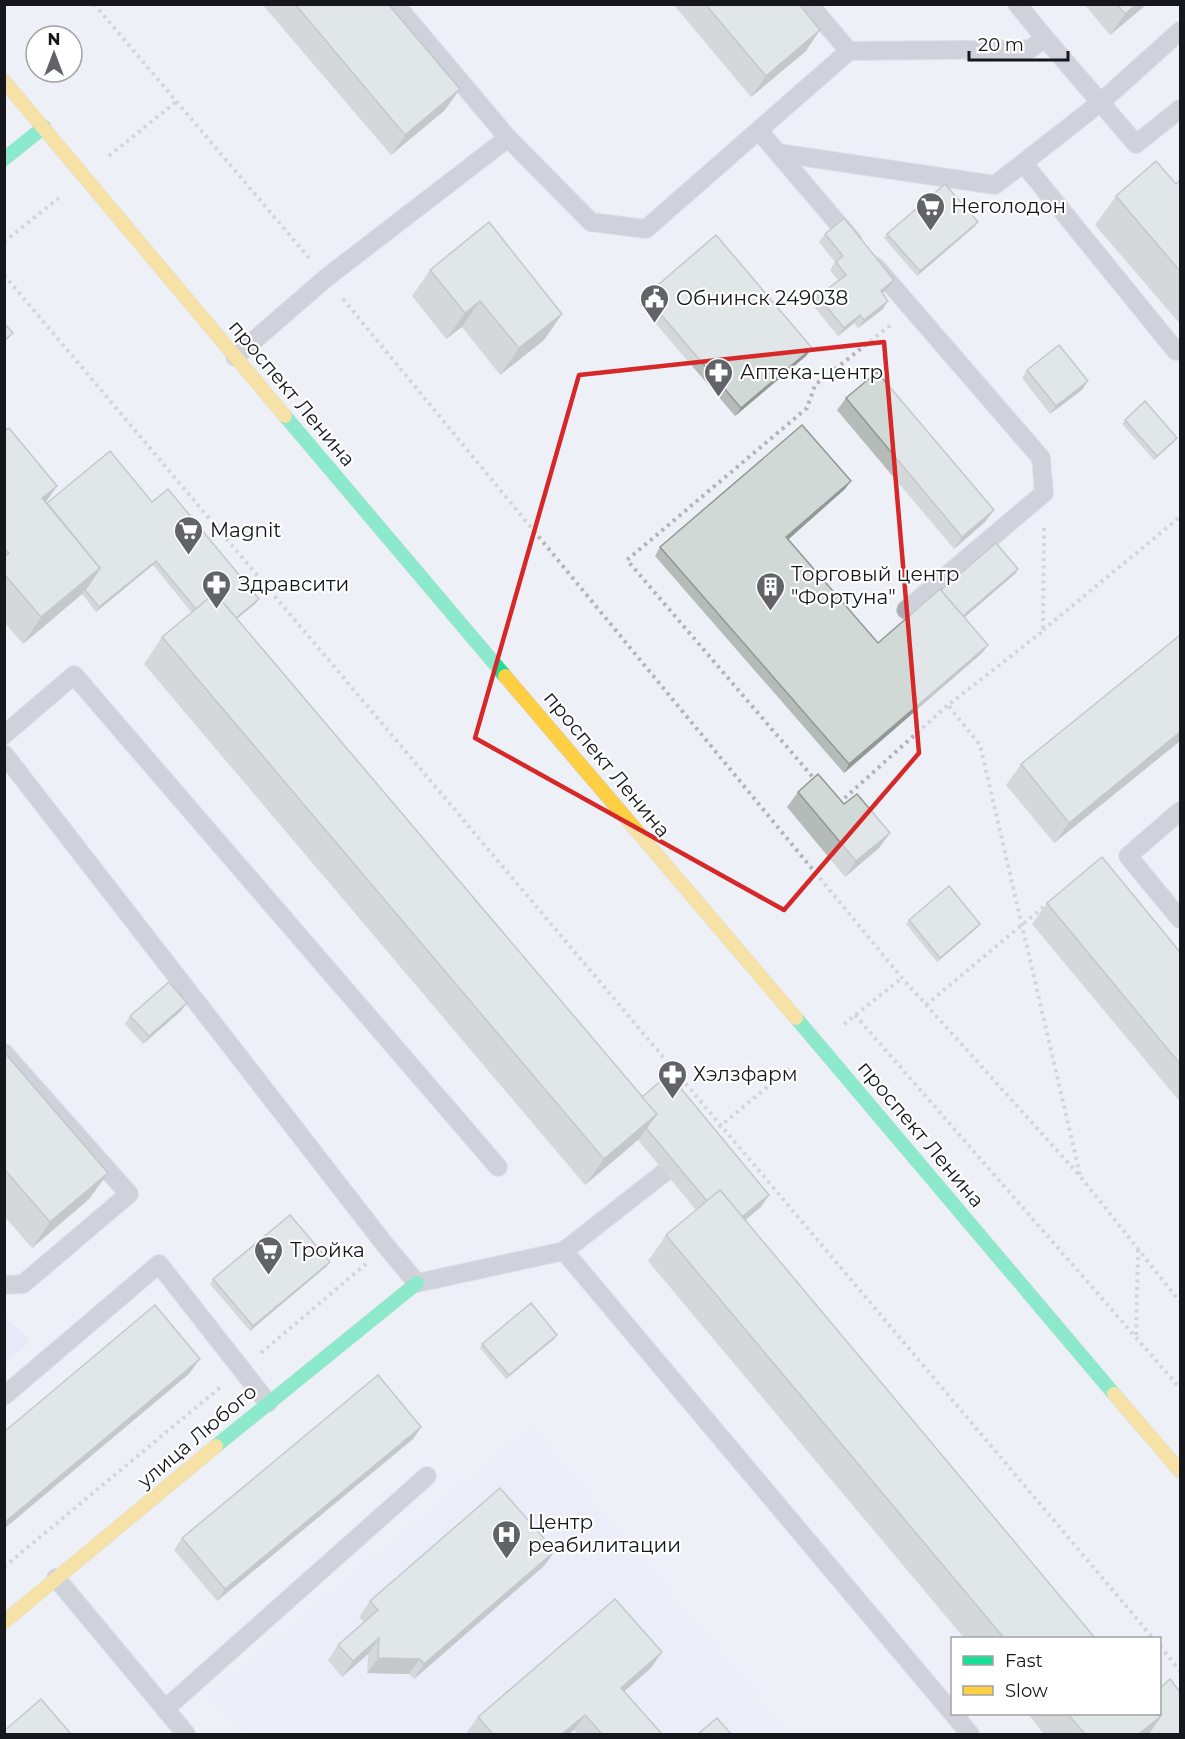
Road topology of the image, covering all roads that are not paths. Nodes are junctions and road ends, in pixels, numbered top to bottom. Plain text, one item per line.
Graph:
1 (395, 4) edge
2 (809, 4) edge
3 (1017, 4) edge
4 (1180, 30) edge
5 (1045, 38) junction
6 (849, 51) junction
7 (4, 81) edge
8 (1101, 102) junction
9 (1180, 109) edge
10 (44, 127) junction
11 (759, 130) junction
12 (508, 138) junction
13 (778, 153) junction
14 (4, 159) edge
15 (1024, 164) junction
16 (1180, 347) edge
17 (235, 357) junction
18 (906, 610) dead end
19 (4, 735) edge
20 (8, 765) edge
21 (1180, 811) edge
22 (1180, 919) edge
23 (4, 1053) edge
24 (498, 1167) dead end
25 (664, 1172) edge
26 (564, 1251) junction
27 (417, 1283) junction
28 (4, 1285) edge
29 (4, 1396) edge
30 (268, 1402) junction
31 (1180, 1471) edge
32 (427, 1476) dead end
33 (57, 1578) junction
34 (4, 1622) edge
35 (165, 1709) junction
36 (951, 1711) edge
37 (954, 1715) edge
38 (186, 1734) edge
39 (970, 1734) edge

1 - 12 lane
2 - 6 lane
3 - 5 lane
4 - 8 lane
5 - 6 lane
5 - 8 lane
6 - 11 lane
7 - 10 main road, проспект Ленина
8 - 9 lane
8 - 15 lane
10 - 14 main road
10 - 17 main road, проспект Ленина
11 - 12 lane
11 - 13 lane
12 - 17 lane
13 - 15 lane
13 - 18 lane
15 - 16 lane
17 - 31 main road, проспект Ленина
19 - 24 lane
20 - 27 lane
21 - 22 lane
23 - 28 lane
25 - 26 lane
26 - 27 lane
26 - 36 lane
27 - 30 main road, улица Любого
29 - 30 lane
30 - 33 main road, улица Любого
32 - 35 lane
33 - 34 main road, улица Любого
33 - 35 lane
35 - 38 lane
37 - 39 lane

